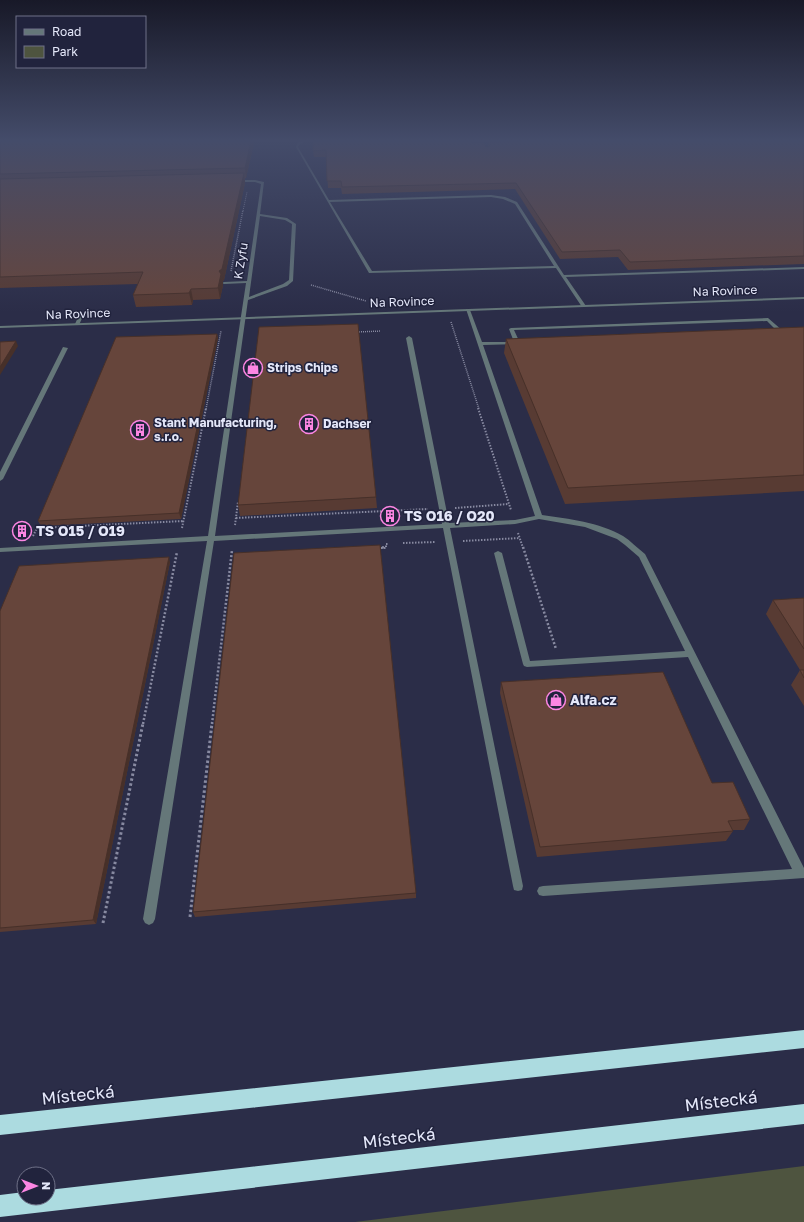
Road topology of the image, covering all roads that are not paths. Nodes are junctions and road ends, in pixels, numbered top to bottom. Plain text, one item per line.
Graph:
1 (261, 198) edge
2 (326, 198) edge
3 (425, 198) edge
4 (504, 198) edge
5 (328, 201) junction
6 (258, 216) junction
7 (557, 267) junction
8 (804, 268) edge
9 (563, 276) junction
10 (247, 282) junction
11 (226, 283) road end
12 (804, 298) edge
13 (245, 300) junction
14 (584, 306) junction
15 (468, 310) junction
16 (82, 314) dead end
17 (242, 318) junction
18 (77, 324) junction
19 (0, 327) edge
20 (774, 332) edge
21 (409, 338) dead end
22 (524, 342) edge
23 (517, 343) junction
24 (480, 344) junction
25 (65, 348) dead end
26 (0, 479) edge
27 (539, 517) junction
28 (447, 525) junction
29 (211, 539) junction
30 (0, 550) edge
31 (498, 552) dead end
32 (691, 654) junction
33 (802, 873) edge
34 (518, 886) dead end
35 (543, 891) dead end
36 (149, 919) dead end
37 (804, 1039) edge
38 (804, 1114) edge
39 (0, 1126) edge
40 (0, 1206) edge

1 - 6 street, K Zyfu
2 - 5 street
3 - 5 street
4 - 7 street
5 - 7 street
6 - 10 street, K Zyfu
6 - 13 street
7 - 9 street
8 - 9 street
9 - 14 street
10 - 11 street
10 - 13 street, K Zyfu
12 - 14 street, Na Rovince
13 - 17 street, K Zyfu
14 - 15 street, Na Rovince
15 - 17 street, Na Rovince
15 - 24 street
16 - 18 street
17 - 18 street, Na Rovince
17 - 29 street, K Zyfu
18 - 19 street, Na Rovince
20 - 23 street
21 - 28 street
22 - 23 street
23 - 24 street
24 - 27 street
25 - 26 street
27 - 28 street
27 - 32 street
28 - 29 street
28 - 34 street
29 - 30 street
29 - 36 street, K Zyfu
31 - 32 street
32 - 33 street
33 - 35 street
37 - 39 highway, Místecká
38 - 40 highway, Místecká

